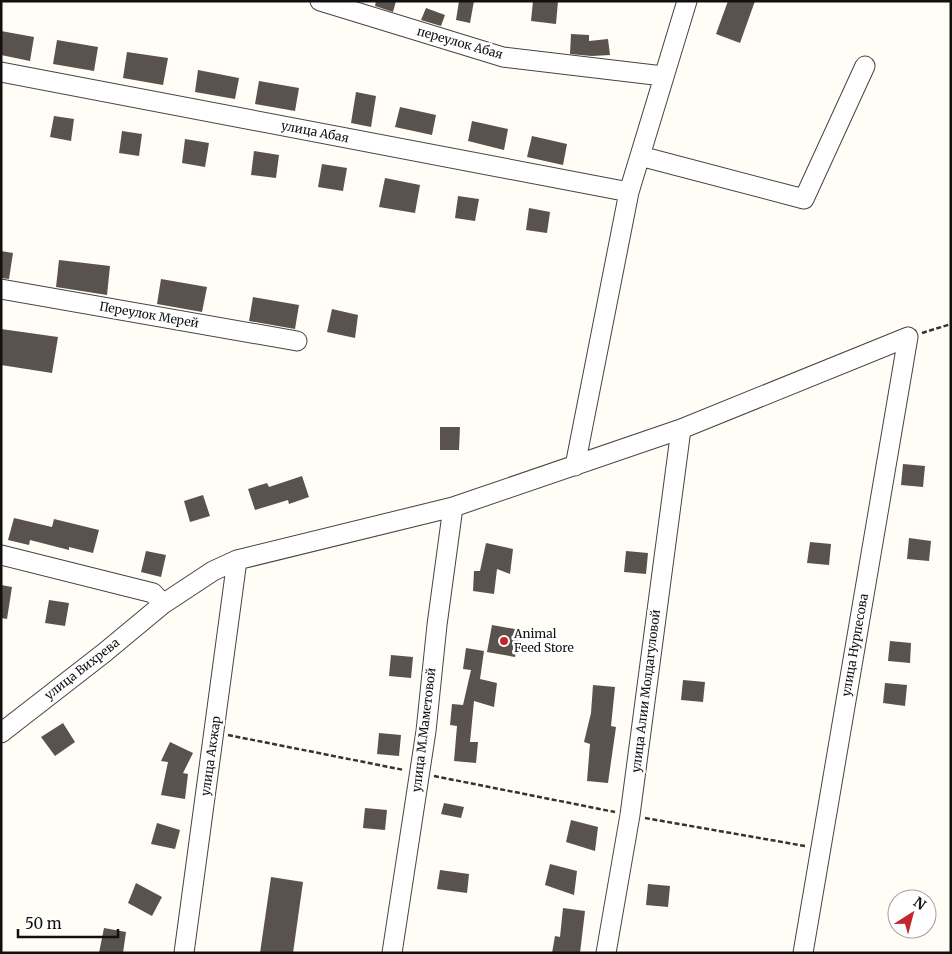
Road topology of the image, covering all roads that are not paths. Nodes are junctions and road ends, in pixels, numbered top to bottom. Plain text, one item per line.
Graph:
1 (320, 1) edge
2 (687, 1) edge
3 (864, 66) dead end
4 (1, 72) edge
5 (663, 76) junction
6 (640, 156) junction
7 (629, 192) junction
8 (1, 289) edge
9 (908, 337) joint
10 (297, 341) dead end
11 (681, 429) junction
12 (575, 466) junction
13 (453, 507) junction
14 (1, 555) edge
15 (237, 560) junction
16 (162, 604) junction
17 (1, 733) edge
18 (184, 953) edge
19 (392, 953) edge
20 (606, 953) edge
21 (803, 953) edge

1 - 5 street, переулок Абая
2 - 5 street
3 - 6 street
4 - 7 street, улица Абая
5 - 6 street
6 - 7 street
7 - 12 street
8 - 10 street, Переулок Мерей
9 - 11 street, улица Вихрева
9 - 21 street, улица Нурпесова
11 - 12 street, улица Вихрева
11 - 20 street, улица Алии Молдагуловой
12 - 13 street, улица Вихрева
13 - 15 street, улица Вихрева
13 - 19 street, улица М.Маметовой
14 - 16 street
15 - 16 street, улица Вихрева
15 - 18 street, улица Акжар
16 - 17 street, улица Вихрева

